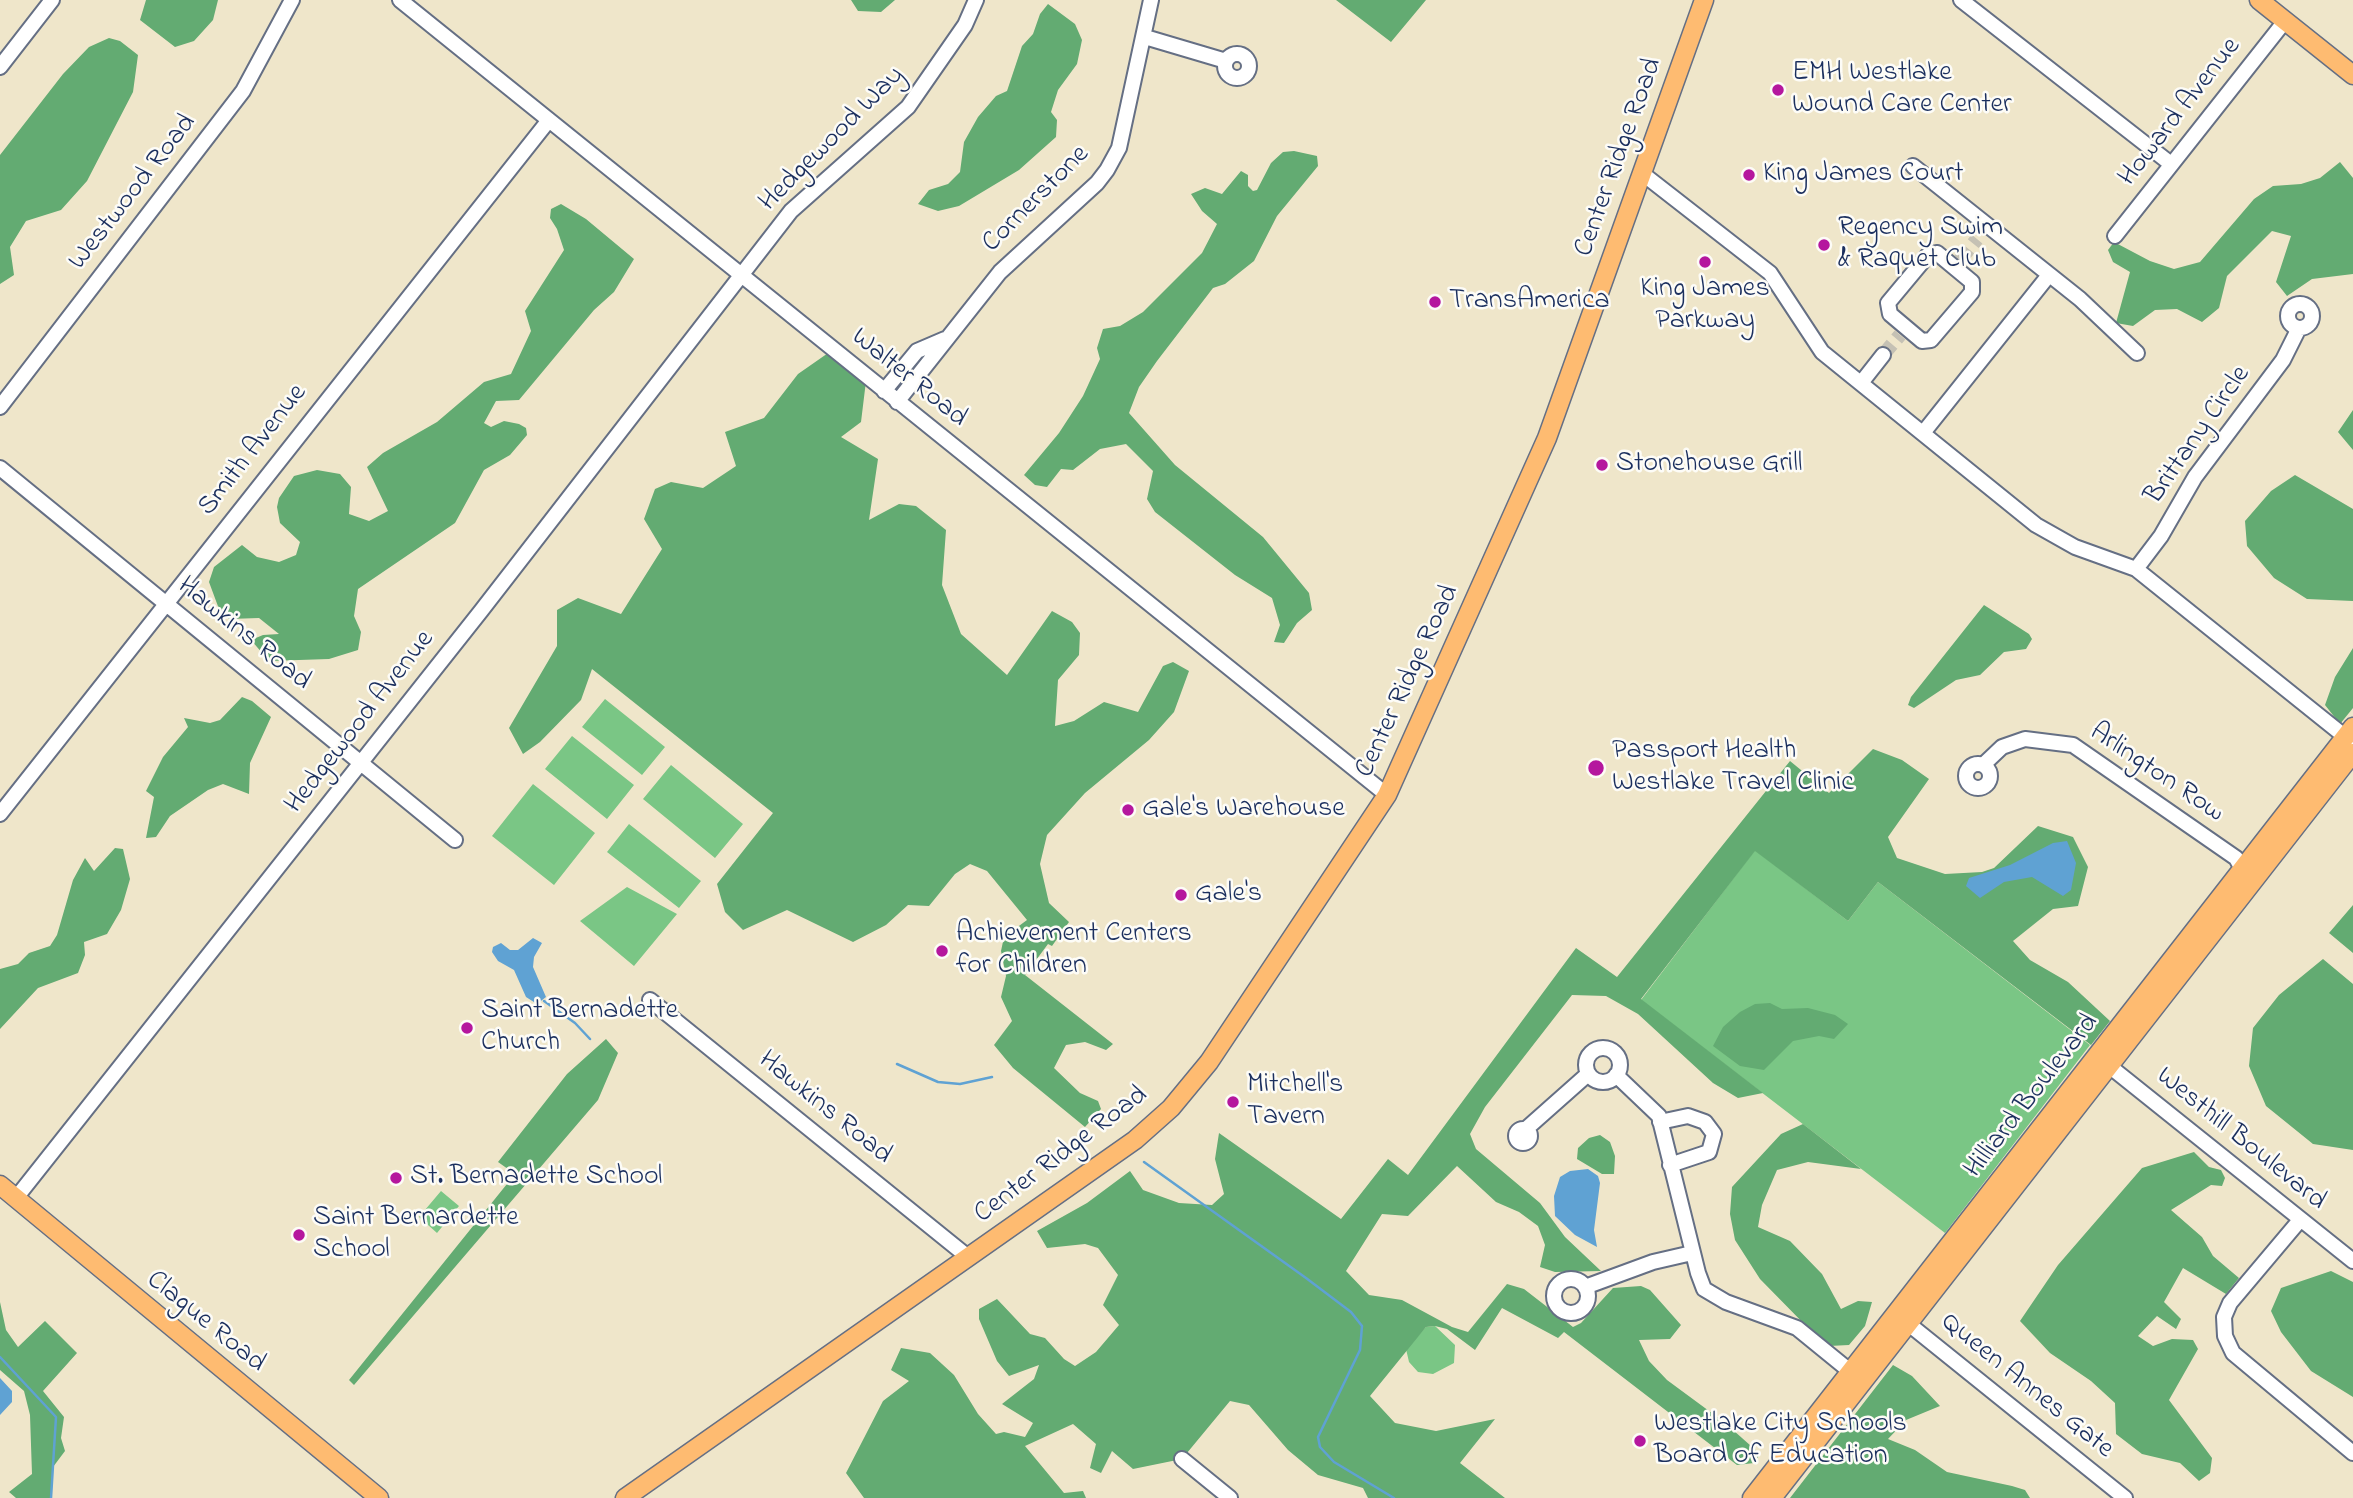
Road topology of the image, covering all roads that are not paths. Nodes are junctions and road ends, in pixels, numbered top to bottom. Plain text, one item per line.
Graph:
1 (52, 0) edge
2 (292, 0) edge
3 (400, 0) edge
4 (976, 0) edge
5 (1151, 0) edge
6 (1704, 0) edge
7 (1961, 0) edge
8 (2259, 0) edge
9 (2285, 21) junction
10 (1144, 37) junction
11 (1226, 61) dead end
12 (0, 67) edge
13 (2353, 75) edge
14 (549, 120) junction
15 (2171, 164) junction
16 (1913, 166) dead end
17 (1643, 174) junction
18 (1987, 226) junction
19 (2115, 236) dead end
20 (1977, 239) tunnel mouth
21 (1957, 263) joint
22 (2049, 275) junction
23 (742, 277) junction
24 (2299, 328) dead end
25 (947, 339) junction
26 (2137, 353) dead end
27 (1884, 355) tunnel mouth
28 (1861, 383) junction
29 (884, 391) junction
30 (897, 402) junction
31 (0, 407) edge
32 (1923, 433) junction
33 (0, 468) edge
34 (2136, 569) junction
35 (164, 604) junction
36 (2349, 746) edge
37 (359, 762) junction
38 (1983, 765) dead end
39 (1387, 795) junction
40 (0, 814) edge
41 (455, 840) dead end
42 (2246, 877) junction
43 (650, 1000) dead end
44 (2104, 1061) junction
45 (1588, 1074) junction
46 (1616, 1075) junction
47 (1660, 1122) junction
48 (1526, 1129) dead end
49 (1670, 1164) junction
50 (0, 1185) edge
51 (16, 1198) junction
52 (2300, 1220) junction
53 (1692, 1253) junction
54 (968, 1257) junction
55 (2353, 1261) edge
56 (1585, 1287) dead end
57 (1902, 1319) junction
58 (1851, 1372) junction
59 (2353, 1452) edge
60 (1182, 1459) dead end
61 (379, 1498) edge
62 (625, 1498) edge
63 (1230, 1498) edge
64 (1752, 1498) edge
65 (1772, 1498) edge
66 (2126, 1498) edge

1 - 12 street
2 - 31 street, Westwood Road
3 - 14 street, Walter Road
4 - 23 street, Hedgewood Way
5 - 10 street, Cornerstone
6 - 17 main road, Center Ridge Road
7 - 15 street
8 - 9 main road
9 - 13 main road
9 - 15 street, Howard Avenue
10 - 11 street
10 - 25 street, Cornerstone
14 - 23 street, Walter Road
14 - 35 street, Smith Avenue
15 - 19 street, Howard Avenue
16 - 18 street
17 - 28 street
17 - 39 main road, Center Ridge Road
18 - 20 street
18 - 22 street
21 - 21 street
22 - 26 street
22 - 32 street
23 - 29 street, Walter Road
23 - 37 street, Hedgewood Avenue
24 - 34 street, Brittany Circle
25 - 29 street, Cornerstone
25 - 30 street, Cornerstone
27 - 28 street
28 - 32 street
29 - 30 street, Walter Road
30 - 39 street, Walter Road
32 - 34 street
33 - 35 street, Hawkins Road
34 - 36 street
35 - 37 street, Hawkins Road
35 - 40 street, Smith Avenue
36 - 42 main road, Hilliard Boulevard
37 - 41 street, Hawkins Road
37 - 51 street, Hedgewood Avenue
38 - 42 street, Arlington Row
39 - 54 main road, Center Ridge Road
42 - 44 main road, Hilliard Boulevard
43 - 54 street, Hawkins Road
44 - 52 street, Westhill Boulevard
44 - 57 main road, Hilliard Boulevard
45 - 46 street
45 - 46 street
45 - 48 street
46 - 47 street
47 - 49 street
47 - 49 street
49 - 53 street
50 - 51 main road, Clague Road
51 - 61 main road, Clague Road
52 - 55 street, Westhill Boulevard
52 - 59 street
53 - 56 street
53 - 58 street
54 - 62 main road, Center Ridge Road
57 - 58 main road, Hilliard Boulevard
57 - 65 main road, Hilliard Boulevard
57 - 66 street, Queen Annes Gate
58 - 64 main road, Hilliard Boulevard
60 - 63 street

